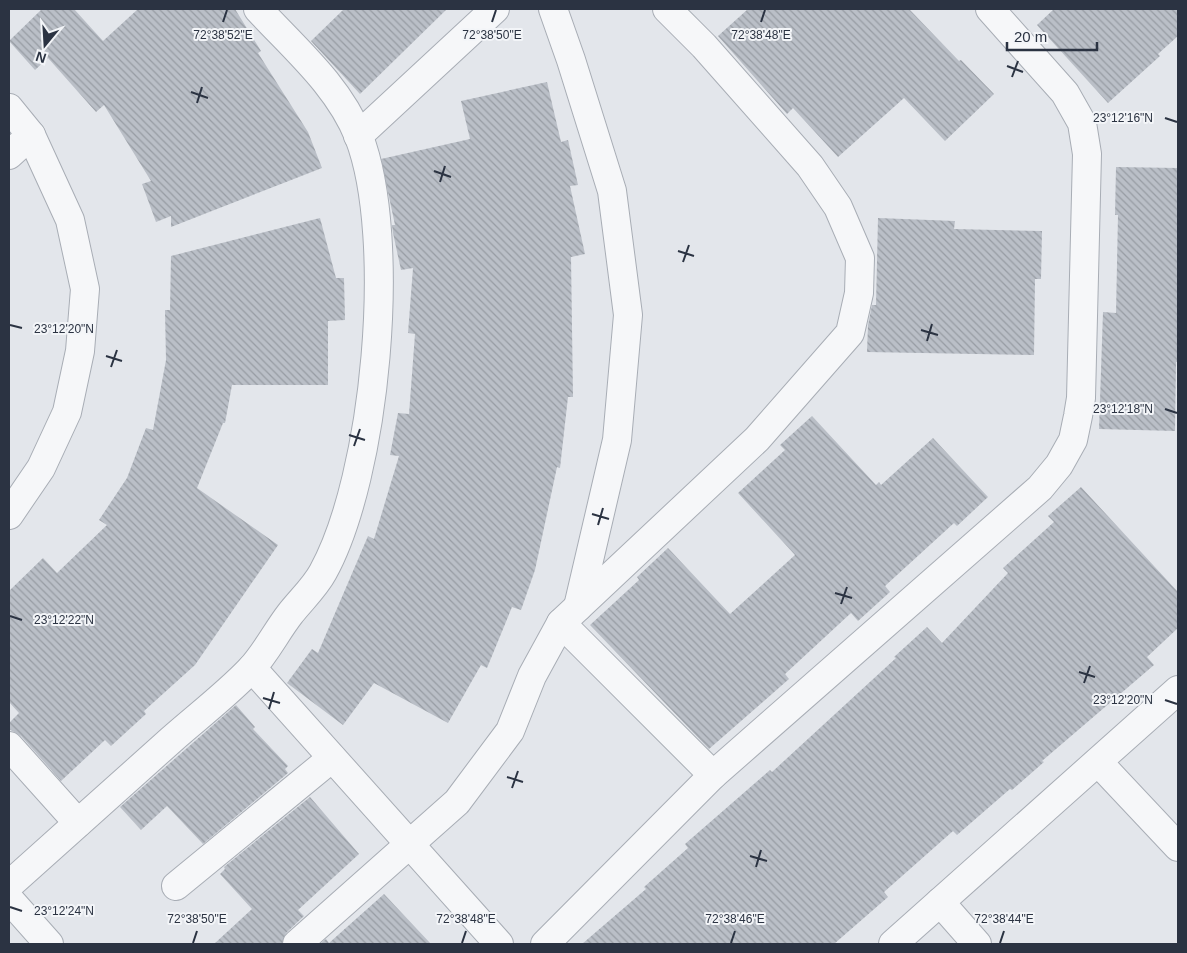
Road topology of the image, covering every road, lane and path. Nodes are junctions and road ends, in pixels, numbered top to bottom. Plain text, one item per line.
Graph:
1 (258, 9) edge
2 (495, 9) edge
3 (553, 9) edge
4 (666, 9) edge
5 (990, 9) edge
6 (9, 108) edge
7 (31, 135) junction
8 (358, 136) junction
9 (9, 155) edge
10 (9, 515) edge
11 (569, 615) junction
12 (252, 668) junction
13 (1178, 690) edge
14 (9, 746) edge
15 (332, 758) junction
16 (1098, 762) junction
17 (712, 775) junction
18 (78, 823) junction
19 (410, 844) junction
20 (1178, 847) edge
21 (9, 885) edge
22 (176, 886) dead end
23 (9, 899) edge
24 (940, 902) junction
25 (489, 941) edge
26 (49, 944) edge
27 (297, 944) edge
28 (545, 944) edge
29 (893, 944) edge
30 (978, 944) edge

1 - 8 street
2 - 8 street
3 - 11 street
4 - 11 street
5 - 17 street
6 - 7 street
7 - 9 street
7 - 10 street
8 - 12 street
11 - 17 street
11 - 19 street
12 - 15 street
12 - 18 street
13 - 16 street
14 - 18 street
15 - 19 street
15 - 22 street
16 - 20 street
16 - 24 street
17 - 28 street
18 - 21 street
19 - 25 street
19 - 27 street
23 - 26 street
24 - 29 street
24 - 30 street

